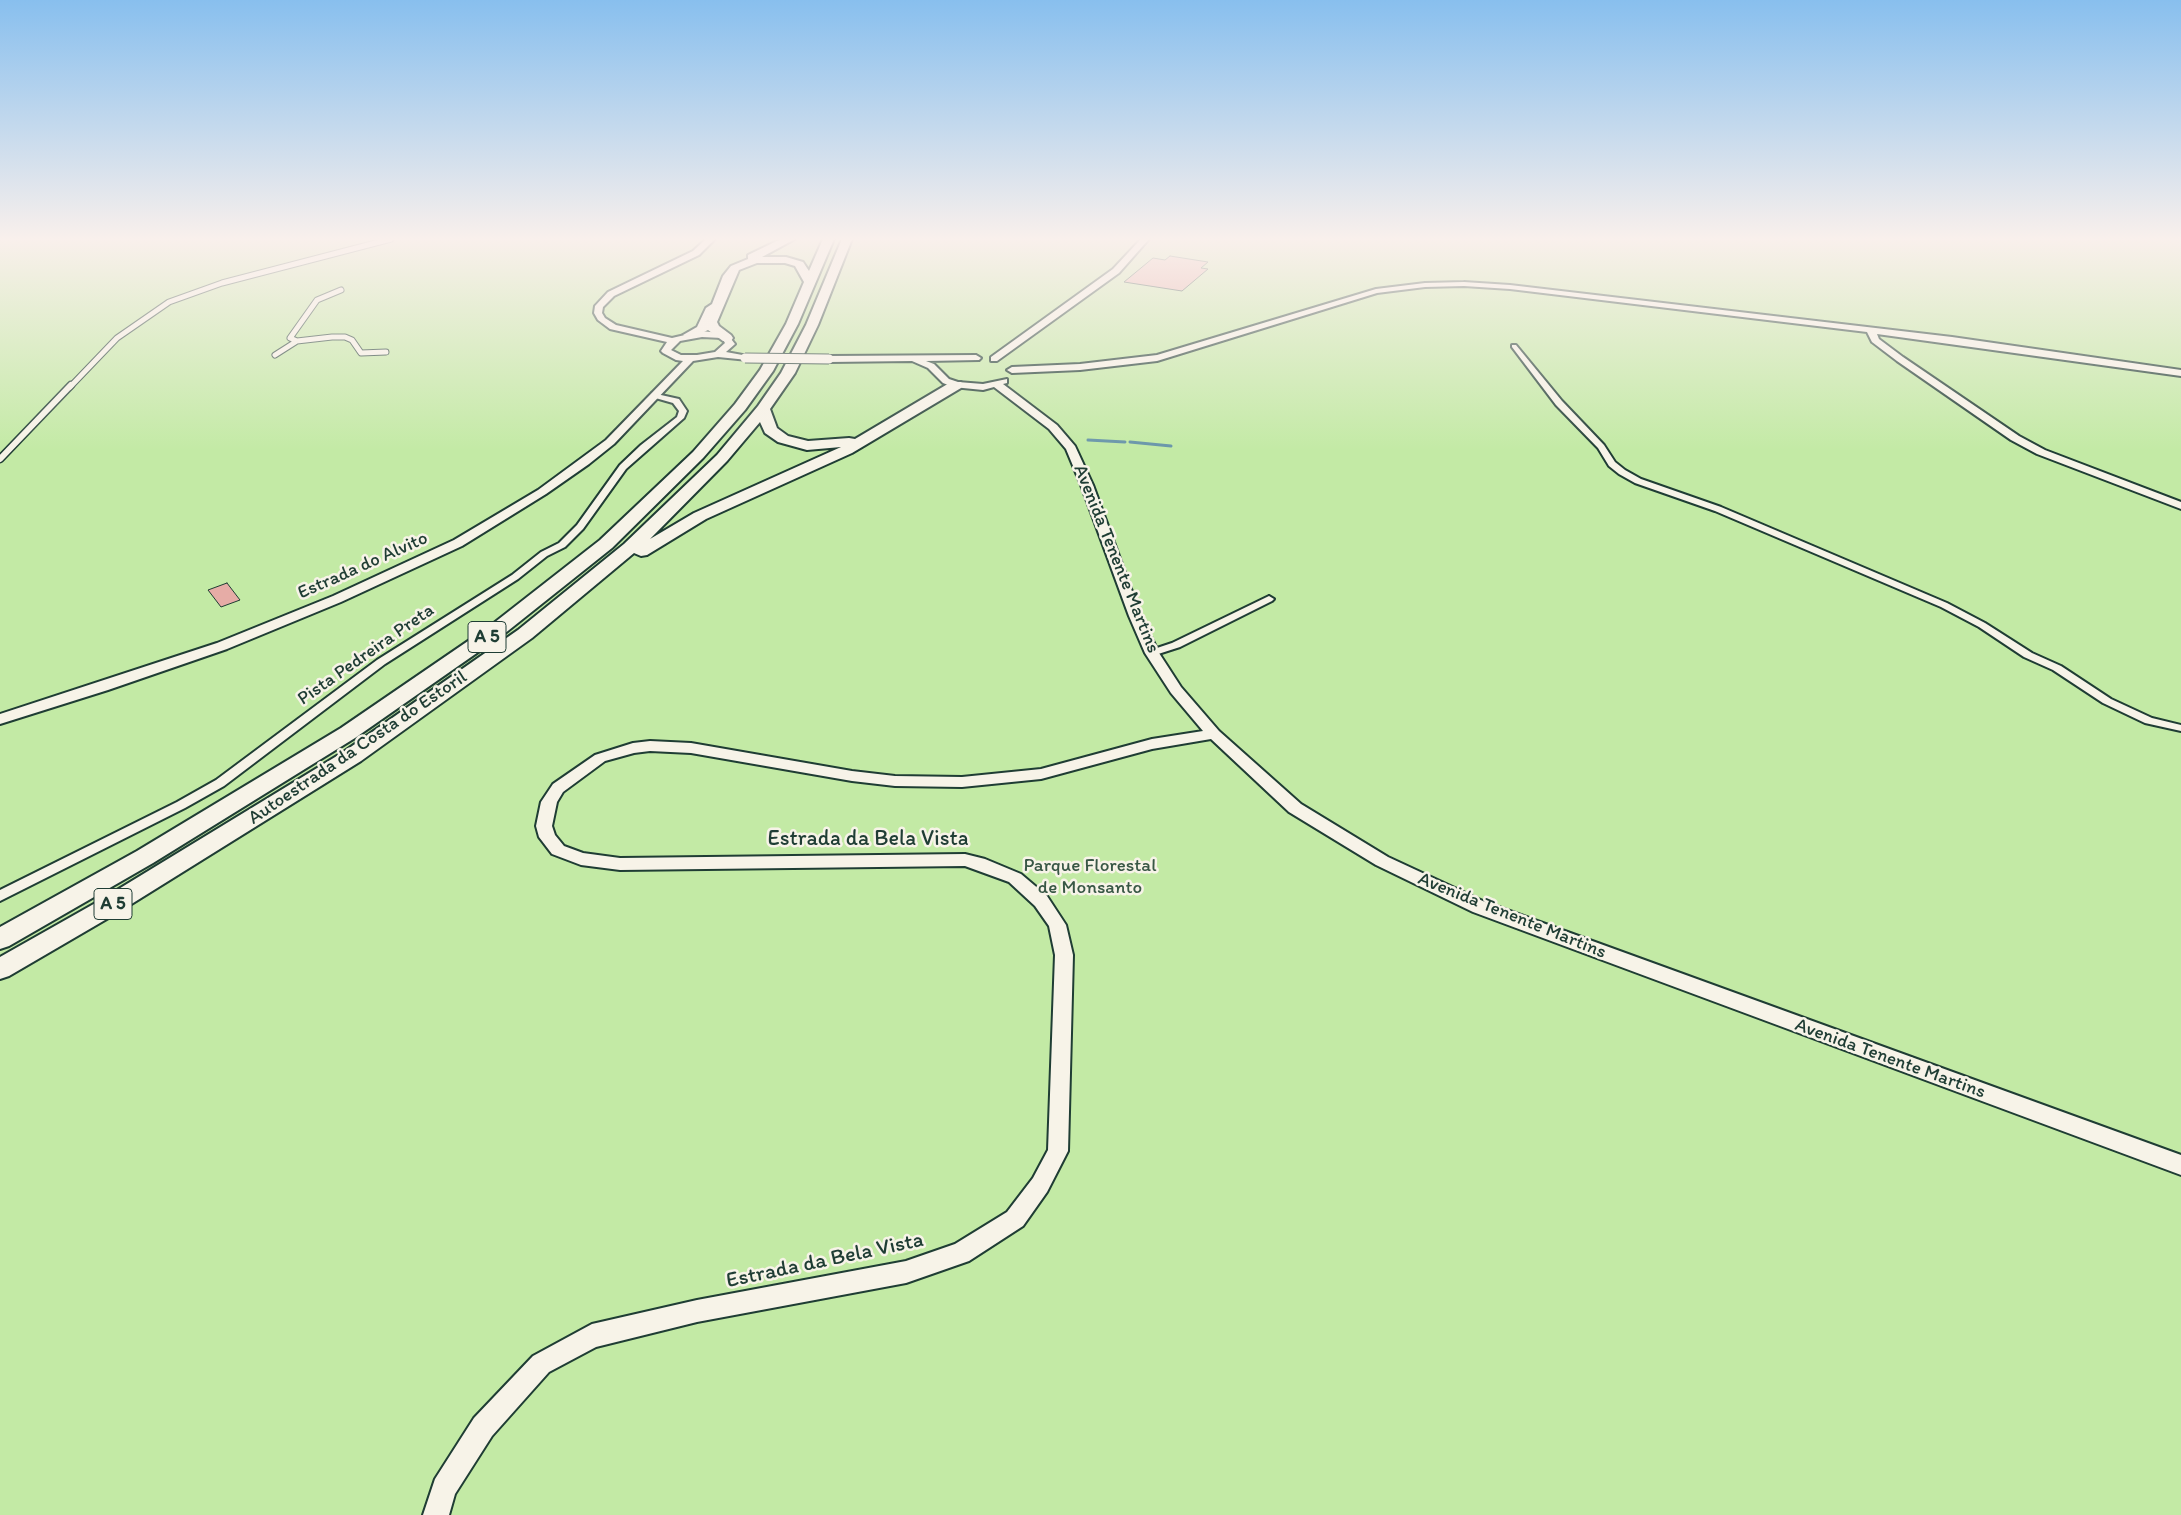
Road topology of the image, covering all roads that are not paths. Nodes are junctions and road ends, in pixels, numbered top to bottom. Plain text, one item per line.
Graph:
1 (157, 310) edge
2 (310, 310) edge
3 (598, 310) edge
4 (711, 310) edge
5 (717, 310) edge
6 (798, 310) edge
7 (818, 310) edge
8 (1063, 310) edge
9 (1317, 310) edge
10 (1696, 310) edge
11 (1871, 331) junction
12 (689, 336) junction
13 (727, 338) junction
14 (297, 341) junction
15 (673, 341) junction
16 (1514, 346) dead end
17 (382, 348) dead end
18 (275, 354) dead end
19 (718, 354) junction
20 (691, 358) junction
21 (976, 358) junction
22 (907, 359) junction
23 (994, 360) junction
24 (1012, 370) junction
25 (2181, 374) edge
26 (942, 376) junction
27 (996, 384) junction
28 (956, 385) junction
29 (655, 395) junction
30 (763, 409) junction
31 (875, 432) junction
32 (0, 459) edge
33 (2181, 506) edge
34 (580, 591) junction
35 (1269, 599) dead end
36 (1152, 654) junction
37 (0, 719) edge
38 (2181, 728) edge
39 (1214, 734) junction
40 (0, 896) edge
41 (0, 939) edge
42 (0, 969) edge
43 (2181, 1166) edge
44 (436, 1515) edge

1 - 32 street
2 - 14 street
3 - 15 street
4 - 12 highway
5 - 13 highway
6 - 41 highway, Autoestrada da Costa do Estoril / A 5
7 - 30 highway, Autoestrada da Costa do Estoril / A 5
8 - 23 street
9 - 24 street
10 - 11 street
11 - 25 street
11 - 33 street
12 - 13 street
12 - 15 street
13 - 19 street
14 - 17 street
14 - 18 street
15 - 20 street
16 - 38 street
19 - 20 street
19 - 22 street, bridge
20 - 29 street, Estrada do Alvito
21 - 22 street
21 - 23 street
21 - 26 street
22 - 26 street
23 - 24 street
24 - 27 street
26 - 28 street
27 - 28 street
27 - 36 street, Avenida Tenente Martins
28 - 31 highway
29 - 37 street, Estrada do Alvito
29 - 40 street, Pista Pedreira Preta
30 - 31 highway
30 - 34 highway, Autoestrada da Costa do Estoril / A 5
31 - 34 highway
34 - 42 highway, Autoestrada da Costa do Estoril / A 5
35 - 36 street
36 - 39 street, Avenida Tenente Martins
39 - 43 street, Avenida Tenente Martins
39 - 44 street, Estrada da Bela Vista

